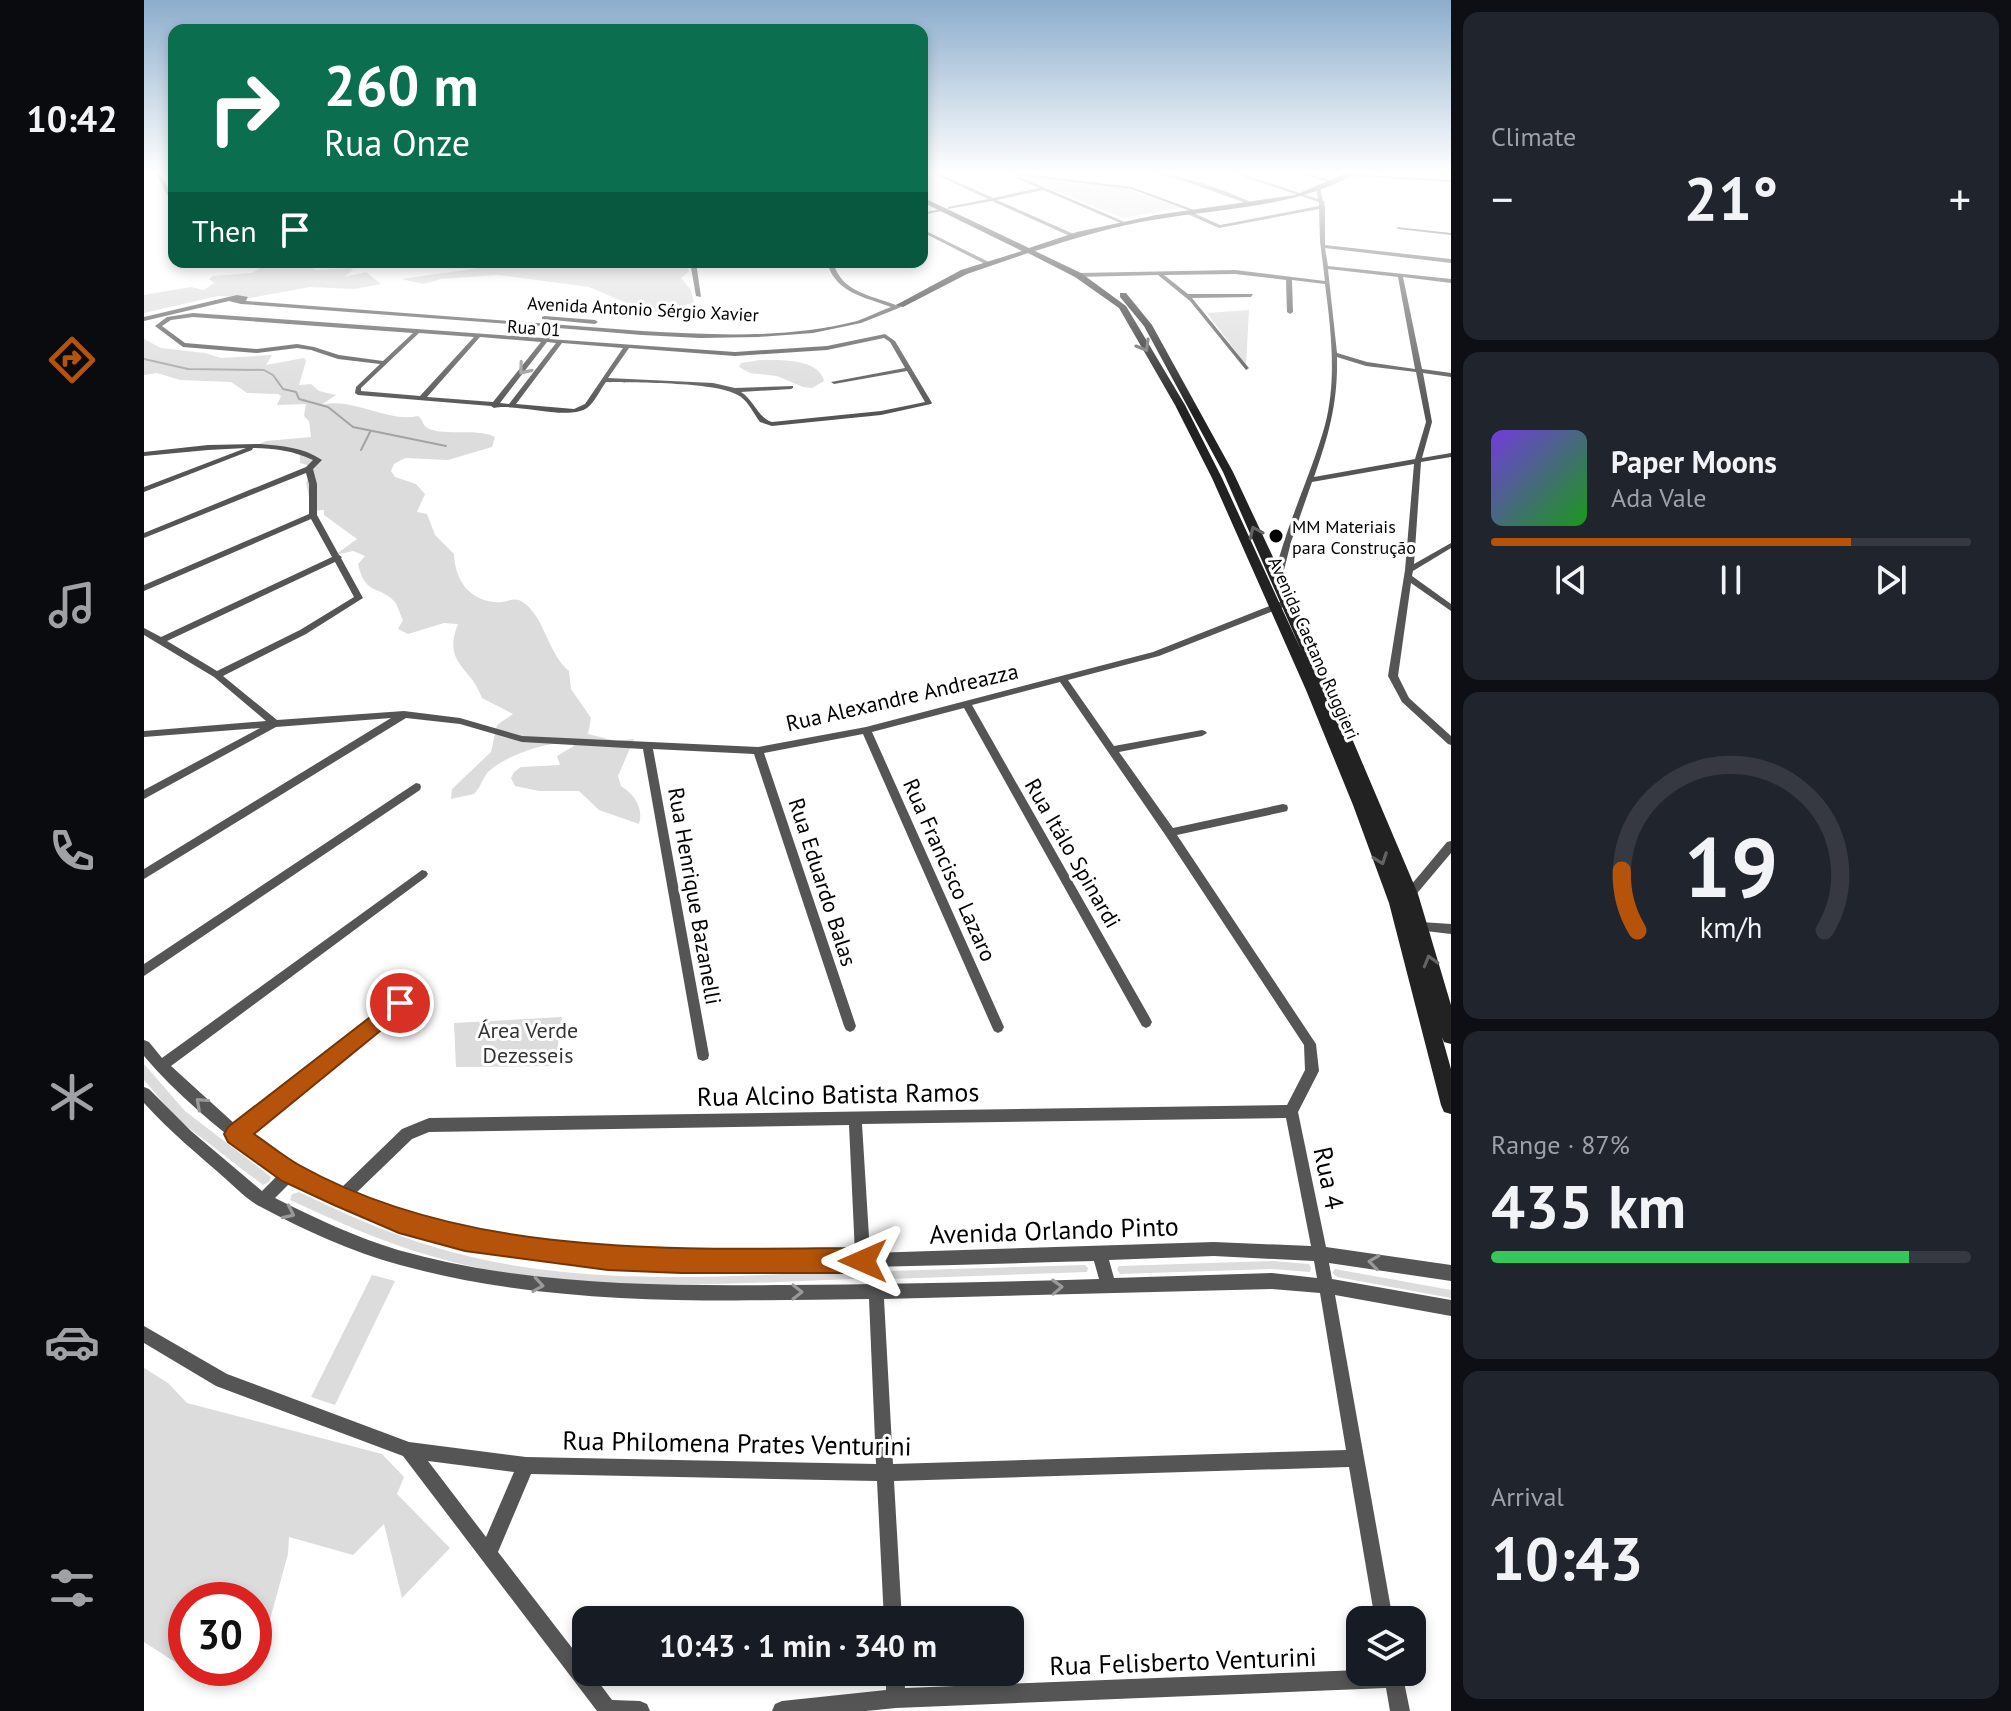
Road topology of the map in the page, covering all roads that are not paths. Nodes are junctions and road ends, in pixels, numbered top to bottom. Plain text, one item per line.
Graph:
1 (963, 251) edge
2 (1031, 251) edge
3 (1036, 251) edge
4 (1324, 251) edge
5 (1364, 251) edge
6 (1451, 261) edge
7 (989, 264) junction
8 (1327, 267) junction
9 (694, 268) edge
10 (832, 268) edge
11 (1159, 273) junction
12 (1084, 275) junction
13 (1400, 275) junction
14 (1289, 279) junction
15 (1451, 281) edge
16 (1327, 283) junction
17 (1251, 295) dead end
18 (699, 296) dead end
19 (1188, 296) junction
20 (897, 305) junction
21 (1290, 312) dead end
22 (144, 319) edge
23 (553, 323) junction
24 (587, 324) junction
25 (573, 328) junction
26 (416, 333) junction
27 (477, 337) junction
28 (547, 342) junction
29 (559, 343) junction
30 (626, 348) junction
31 (1333, 354) junction
32 (385, 363) junction
33 (1246, 368) dead end
34 (909, 369) junction
35 (1419, 371) junction
36 (1451, 375) edge
37 (604, 380) junction
38 (834, 382) dead end
39 (791, 387) dead end
40 (734, 390) junction
41 (421, 399) junction
42 (494, 406) junction
43 (510, 407) junction
44 (258, 446) junction
45 (144, 454) edge
46 (1451, 455) edge
47 (1418, 461) junction
48 (309, 469) junction
49 (1308, 480) junction
50 (144, 490) edge
51 (313, 515) junction
52 (144, 536) edge
53 (1451, 545) edge
54 (1282, 550) junction
55 (338, 557) junction
56 (1268, 560) junction
57 (1253, 564) junction
58 (1408, 574) junction
59 (1277, 582) junction
60 (144, 588) edge
61 (1282, 604) junction
62 (1451, 608) edge
63 (144, 631) edge
64 (162, 640) junction
65 (217, 675) junction
66 (1062, 679) junction
67 (966, 703) junction
68 (404, 714) junction
69 (356, 718) junction
70 (275, 724) junction
71 (224, 726) junction
72 (866, 730) junction
73 (1202, 733) dead end
74 (144, 734) edge
75 (363, 740) junction
76 (1451, 742) edge
77 (647, 745) junction
78 (1111, 750) junction
79 (222, 751) junction
80 (758, 751) junction
81 (416, 787) dead end
82 (144, 795) edge
83 (1283, 808) dead end
84 (1170, 833) junction
85 (1451, 845) edge
86 (422, 874) dead end
87 (144, 875) edge
88 (1410, 894) junction
89 (1421, 927) junction
90 (1451, 929) edge
91 (144, 971) edge
92 (421, 986) dead end
93 (1146, 1022) dead end
94 (850, 1026) dead end
95 (998, 1027) dead end
96 (1432, 1037) junction
97 (1451, 1037) edge
98 (144, 1046) edge
99 (703, 1055) dead end
100 (161, 1066) junction
101 (144, 1093) edge
102 (1451, 1105) edge
103 (1291, 1111) junction
104 (855, 1118) junction
105 (236, 1134) junction
106 (290, 1173) junction
107 (342, 1197) junction
108 (263, 1201) junction
109 (1099, 1252) junction
110 (1321, 1254) junction
111 (863, 1261) junction
112 (1451, 1273) edge
113 (1108, 1285) junction
114 (1326, 1286) junction
115 (876, 1292) junction
116 (1451, 1308) edge
117 (144, 1334) edge
118 (409, 1450) junction
119 (1356, 1458) junction
120 (526, 1465) junction
121 (885, 1473) junction
122 (488, 1554) junction
123 (892, 1606) edge
124 (1382, 1606) edge
125 (1346, 1677) edge
126 (896, 1686) edge
127 (1396, 1686) edge
128 (896, 1698) junction
129 (608, 1710) edge
130 (640, 1711) edge
131 (782, 1711) edge
132 (1400, 1711) edge

1 - 7 street
2 - 7 main road
3 - 12 main road, Avenida Caetano Ruggieri
4 - 8 street
5 - 6 street
7 - 20 main road
8 - 13 street
8 - 16 street
9 - 18 street
10 - 20 street
11 - 12 street
11 - 14 street
11 - 19 street
56 -> 12 main road, Avenida Caetano Ruggieri
12 -> 57 main road, Avenida Caetano Ruggieri
13 - 15 street
13 - 35 street
14 - 16 street
14 - 21 street
16 - 31 street
17 - 19 street
19 - 33 street
20 - 24 street, Avenida Antonio Sérgio Xavier
22 - 23 street, Avenida Antonio Sérgio Xavier
23 - 24 street, Avenida Antonio Sérgio Xavier
23 - 25 street, Avenida Antonio Sérgio Xavier
23 - 28 street
24 - 25 street, Avenida Antonio Sérgio Xavier
25 - 29 street
26 - 27 street, Rua 01
26 - 32 street
26 - 32 street, Rua 01
27 - 28 street, Rua 01
27 - 41 street
28 - 29 street, Rua 01
28 -> 42 street
29 - 30 street, Rua 01
29 - 43 street
30 - 34 street, Rua 01
30 - 37 street
31 - 35 street
31 - 49 street
32 - 41 street
34 - 38 street
34 - 40 street
35 - 36 street
35 - 47 street
37 - 40 street
37 - 43 street
39 - 40 street
41 - 42 street
42 - 43 street
44 - 45 street
44 - 48 street
44 - 50 street
46 - 47 street
47 - 49 street
47 - 58 street
48 - 51 street
48 - 52 street
49 - 54 street
51 - 55 street
51 - 60 street
53 - 58 street
54 - 56 street
54 - 59 street
55 - 64 street
55 - 65 street
56 - 57 street
56 - 59 main road, Avenida Caetano Ruggieri
57 - 61 main road, Avenida Caetano Ruggieri
58 - 62 street
58 - 76 street
59 - 61 main road, Avenida Caetano Ruggieri
61 - 66 street, Rua Alexandre Andreazza
61 - 88 main road, Avenida Caetano Ruggieri
61 -> 96 main road, Avenida Caetano Ruggieri
63 - 64 street
64 - 65 street
65 - 70 street
66 - 67 street, Rua Alexandre Andreazza
66 - 78 street
67 - 72 street, Rua Alexandre Andreazza
67 - 93 street, Rua Itálo Spinardi
68 - 69 street, Rua Alexandre Andreazza
68 - 75 street
68 - 77 street, Rua Alexandre Andreazza
69 - 70 street, Rua Alexandre Andreazza
69 - 75 street
70 - 71 street, Rua Alexandre Andreazza
70 - 79 street
71 - 74 street, Rua Alexandre Andreazza
71 - 79 street
72 - 80 street, Rua Alexandre Andreazza
72 - 95 street, Rua Francisco Lazaro
73 - 78 street
75 - 87 street
77 - 80 street, Rua Alexandre Andreazza
77 - 99 street, Rua Henrique Bazanelli
78 - 84 street
79 - 82 street
80 - 94 street, Rua Eduardo Balas
81 - 91 street
83 - 84 street
84 - 103 street
85 - 88 street
86 - 100 street
88 - 89 main road, Avenida Caetano Ruggieri
89 - 90 street
97 -> 89 main road, Avenida Caetano Ruggieri
92 - 105 street
96 - 97 street
96 - 102 main road, Avenida Caetano Ruggieri
98 - 100 street, Avenida Orlando Pinto
105 -> 100 street, Avenida Orlando Pinto
101 - 108 street
103 - 104 street, Rua Alcino Batista Ramos
103 - 110 street, Rua 4
104 - 107 street, Rua Alcino Batista Ramos
104 - 111 street
105 - 106 street, Avenida Orlando Pinto
106 - 107 street, Avenida Orlando Pinto
106 - 108 street
107 - 111 street, Avenida Orlando Pinto
108 -> 115 street
109 - 110 street, Avenida Orlando Pinto
109 - 111 street, Avenida Orlando Pinto
109 - 113 street
112 -> 110 street, Avenida Orlando Pinto
110 - 114 street, Rua 4
113 - 114 street
115 -> 113 street
114 - 116 street
114 - 119 street, Rua 4
115 - 121 street
117 - 118 street, Rua Philomena Prates Venturini
118 - 120 street, Rua Philomena Prates Venturini
118 - 122 street
119 - 121 street, Rua Philomena Prates Venturini
119 - 124 street, Rua 4
120 - 121 street, Rua Philomena Prates Venturini
120 - 122 street
121 - 123 street
122 - 129 street
125 - 128 street, Rua Felisberto Venturini
126 - 128 street
127 - 132 street
128 - 131 street, Rua Felisberto Venturini
129 - 130 street

